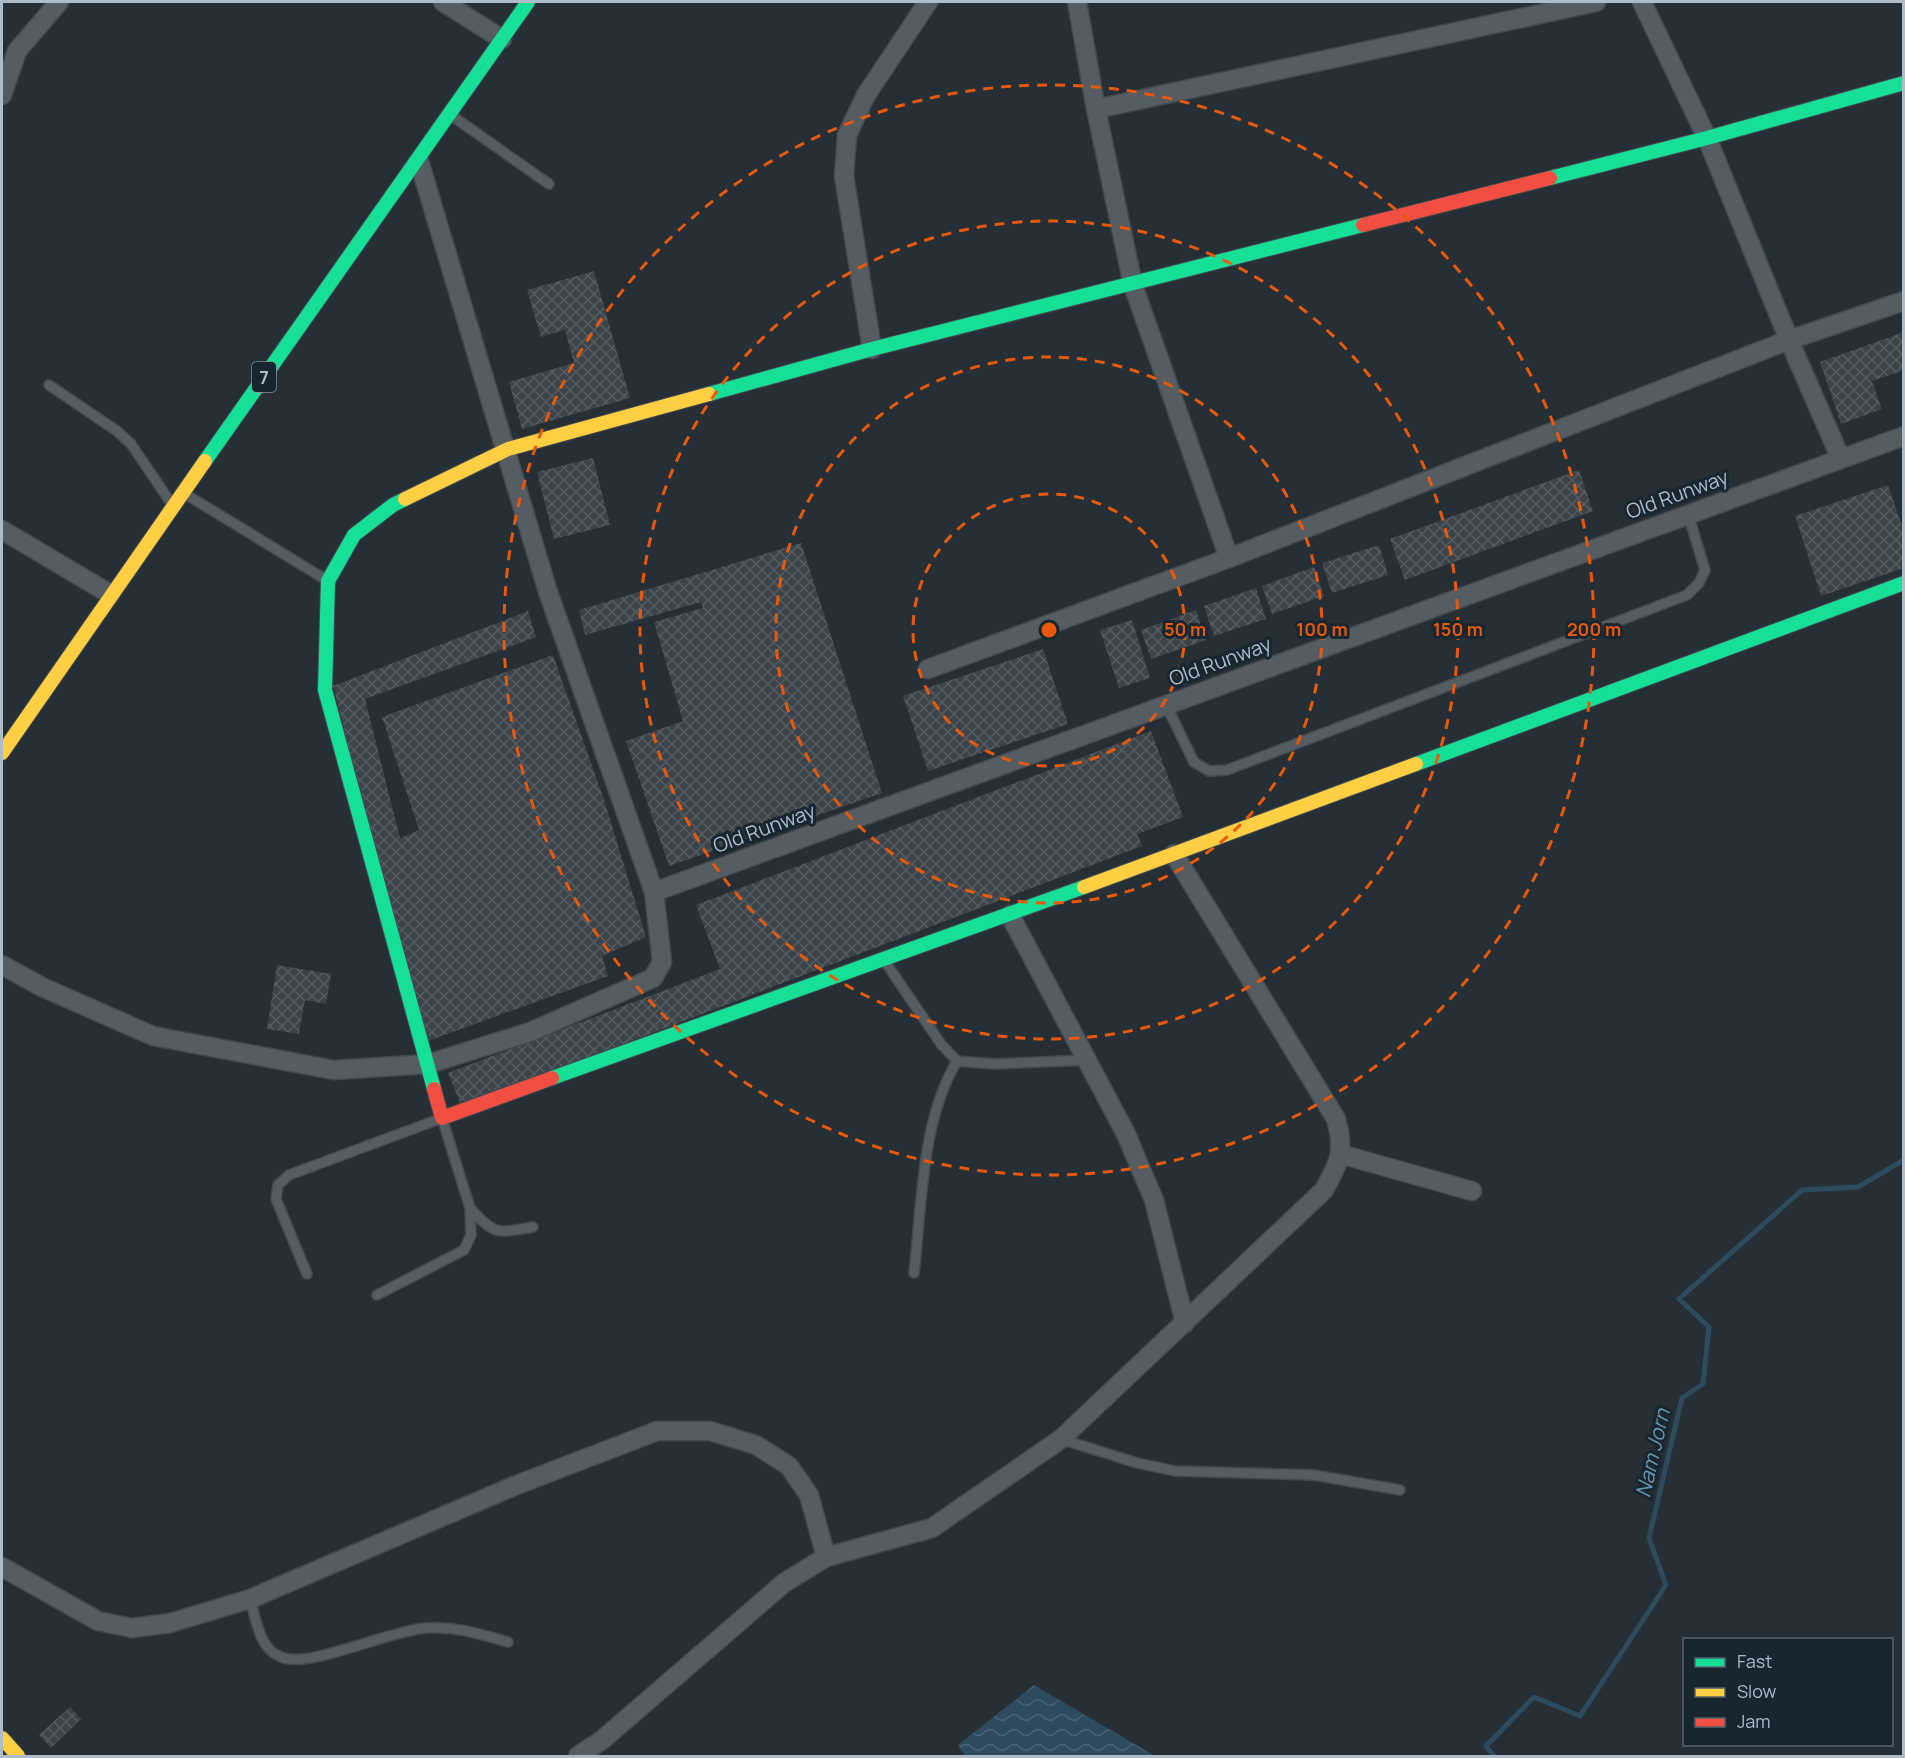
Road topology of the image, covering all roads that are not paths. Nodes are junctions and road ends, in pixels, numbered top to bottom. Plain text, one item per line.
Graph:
1 (443, 2) edge
2 (528, 2) edge
3 (928, 2) edge
4 (1077, 2) edge
5 (1596, 2) edge
6 (1642, 2) edge
7 (51, 4) edge
8 (502, 39) junction
9 (1904, 83) edge
10 (2, 94) edge
11 (1096, 109) junction
12 (451, 115) junction
13 (1707, 138) junction
14 (419, 161) junction
15 (549, 184) dead end
16 (1133, 285) junction
17 (1904, 301) edge
18 (1789, 340) junction
19 (872, 349) junction
20 (49, 386) dead end
21 (1904, 436) edge
22 (508, 449) junction
23 (1840, 459) junction
24 (182, 492) junction
25 (172, 505) junction
26 (1688, 514) junction
27 (2, 530) edge
28 (1230, 558) junction
29 (328, 581) junction
30 (1904, 583) edge
31 (110, 594) junction
32 (928, 669) dead end
33 (1166, 705) junction
34 (2, 753) edge
35 (1174, 854) junction
36 (654, 892) junction
37 (1010, 915) junction
38 (882, 958) junction
39 (2, 965) edge
40 (1089, 1060) junction
41 (957, 1061) junction
42 (428, 1064) junction
43 (442, 1118) junction
44 (1340, 1154) junction
45 (1472, 1191) dead end
46 (470, 1208) junction
47 (533, 1227) dead end
48 (914, 1273) dead end
49 (307, 1274) dead end
50 (377, 1295) dead end
51 (1185, 1323) junction
52 (1061, 1439) junction
53 (1400, 1490) dead end
54 (826, 1557) junction
55 (2, 1567) edge
56 (250, 1599) junction
57 (508, 1642) dead end
58 (2, 1738) edge
59 (18, 1756) edge
60 (578, 1756) edge

1 - 8 street
2 - 8 main road, 7
3 - 19 street
4 - 11 street
5 - 11 street
6 - 13 street
7 - 10 street
8 - 12 main road, 7
9 - 13 main road
11 - 16 street
12 - 14 main road, 7
12 - 15 lane
13 - 16 main road
13 - 18 street
14 - 22 street
14 - 24 main road, 7
16 - 19 main road
16 - 28 street
17 - 18 street
18 - 23 street
18 - 28 street
19 - 22 main road
20 - 25 lane
21 - 23 street, Old Runway
22 - 29 main road
22 - 36 street
23 - 26 street, Old Runway
24 - 25 main road, 7
24 - 29 lane
25 - 31 main road, 7
26 - 33 street, Old Runway
26 - 33 lane
27 - 31 street
28 - 32 street
29 - 42 main road
30 - 35 main road
31 - 34 main road, 7
33 - 36 street, Old Runway
35 - 37 main road
35 - 44 street
36 - 42 street
37 - 38 main road
37 - 40 street
38 - 41 lane
38 - 43 main road
39 - 42 street
40 - 41 lane
40 - 51 street
41 - 48 lane
42 - 43 main road
43 - 46 lane
43 - 49 lane
44 - 45 street
44 - 51 street
46 - 47 lane
46 - 50 lane
51 - 52 street
52 - 53 lane
52 - 54 street
54 - 56 street
54 - 60 street
55 - 56 street
56 - 57 lane
58 - 59 main road

